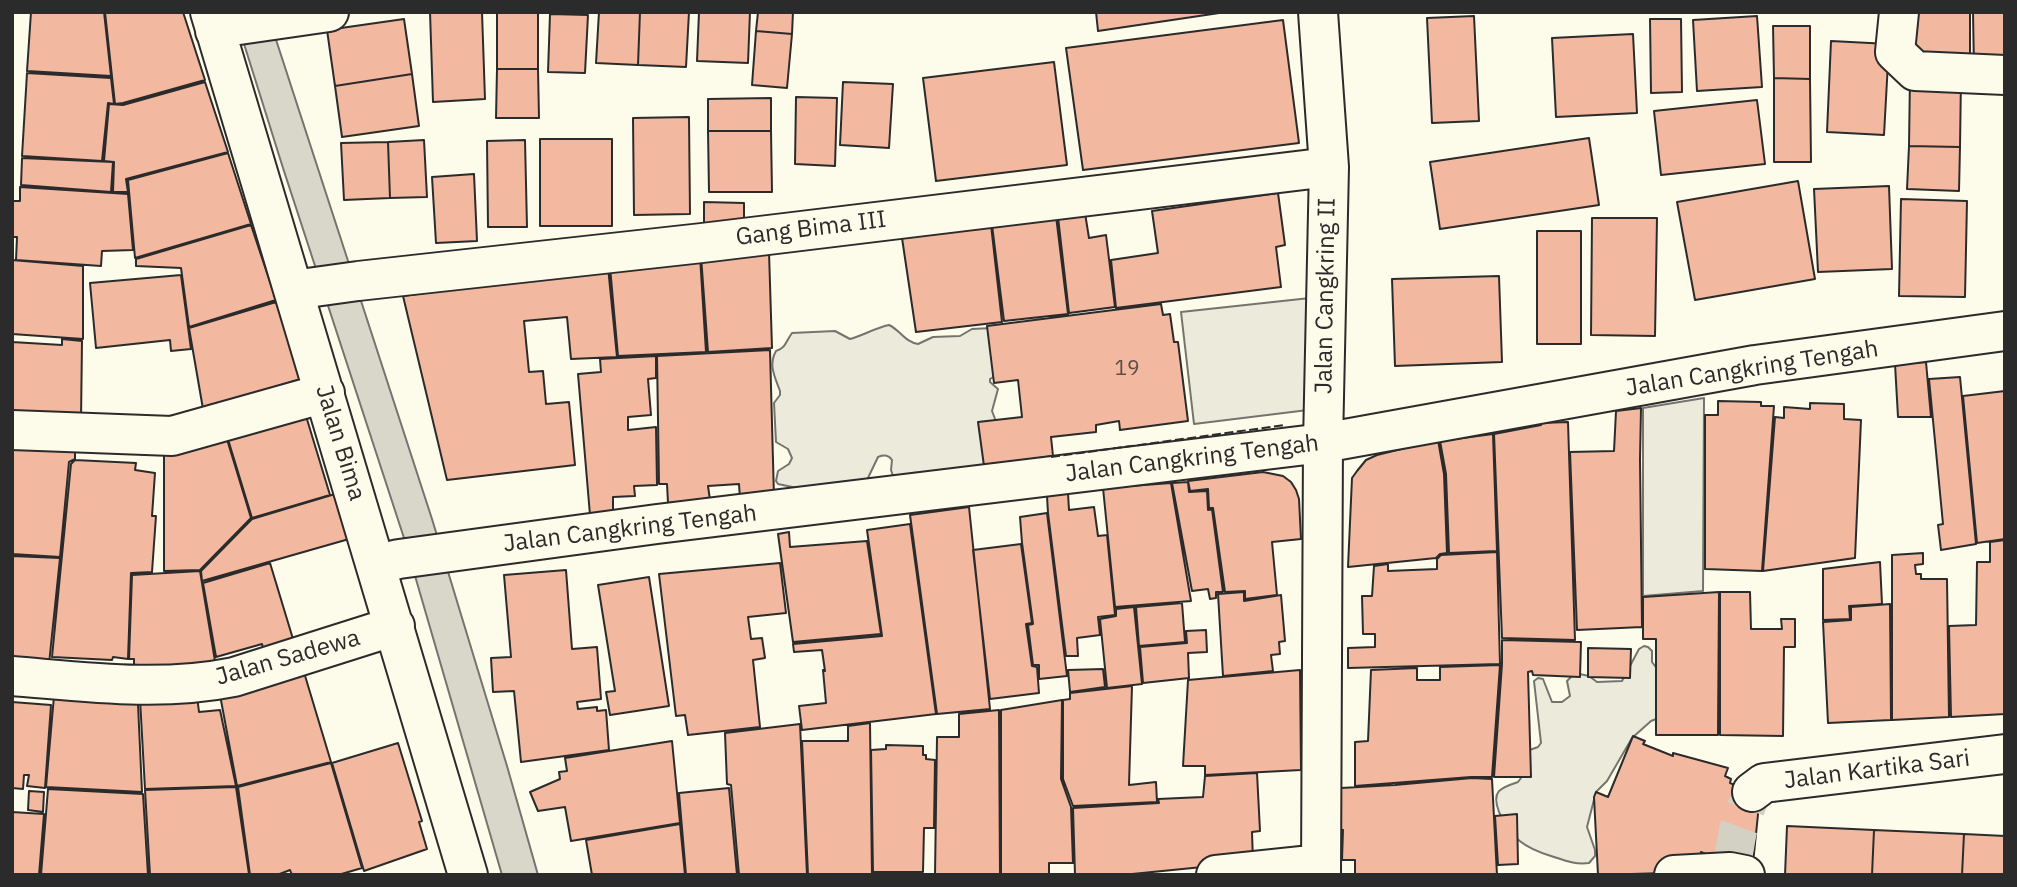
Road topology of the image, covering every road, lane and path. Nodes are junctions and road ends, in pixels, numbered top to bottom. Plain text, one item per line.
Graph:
1 (329, 12) edge
2 (1318, 12) edge
3 (1899, 12) edge
4 (219, 23) edge
5 (2005, 75) edge
6 (1329, 167) junction
7 (306, 288) junction
8 (2005, 331) edge
9 (325, 393) junction
10 (12, 430) edge
11 (1323, 443) junction
12 (388, 562) junction
13 (395, 626) junction
14 (12, 676) edge
15 (2005, 754) edge
16 (1752, 792) dead end
17 (1321, 869) edge
18 (1735, 870) edge
19 (456, 871) edge
20 (1216, 875) edge
21 (1674, 875) edge

1 - 4 street
2 - 6 street, Jalan Cangkring II
3 - 5 street
4 - 7 street, Jalan Bima
6 - 7 street, Gang Bima III
6 - 11 street, Jalan Cangkring II
7 - 9 street, Jalan Bima
8 - 11 street, Jalan Cangkring Tengah
9 - 10 street
9 - 12 street, Jalan Bima
11 - 12 street, Jalan Cangkring Tengah
11 - 17 street, Jalan Cangkring II
12 - 13 street, Jalan Bima
13 - 14 street, Jalan Sadewa
13 - 19 street, Jalan Bima
15 - 16 street, Jalan Kartika Sari
17 - 20 street
18 - 21 street

